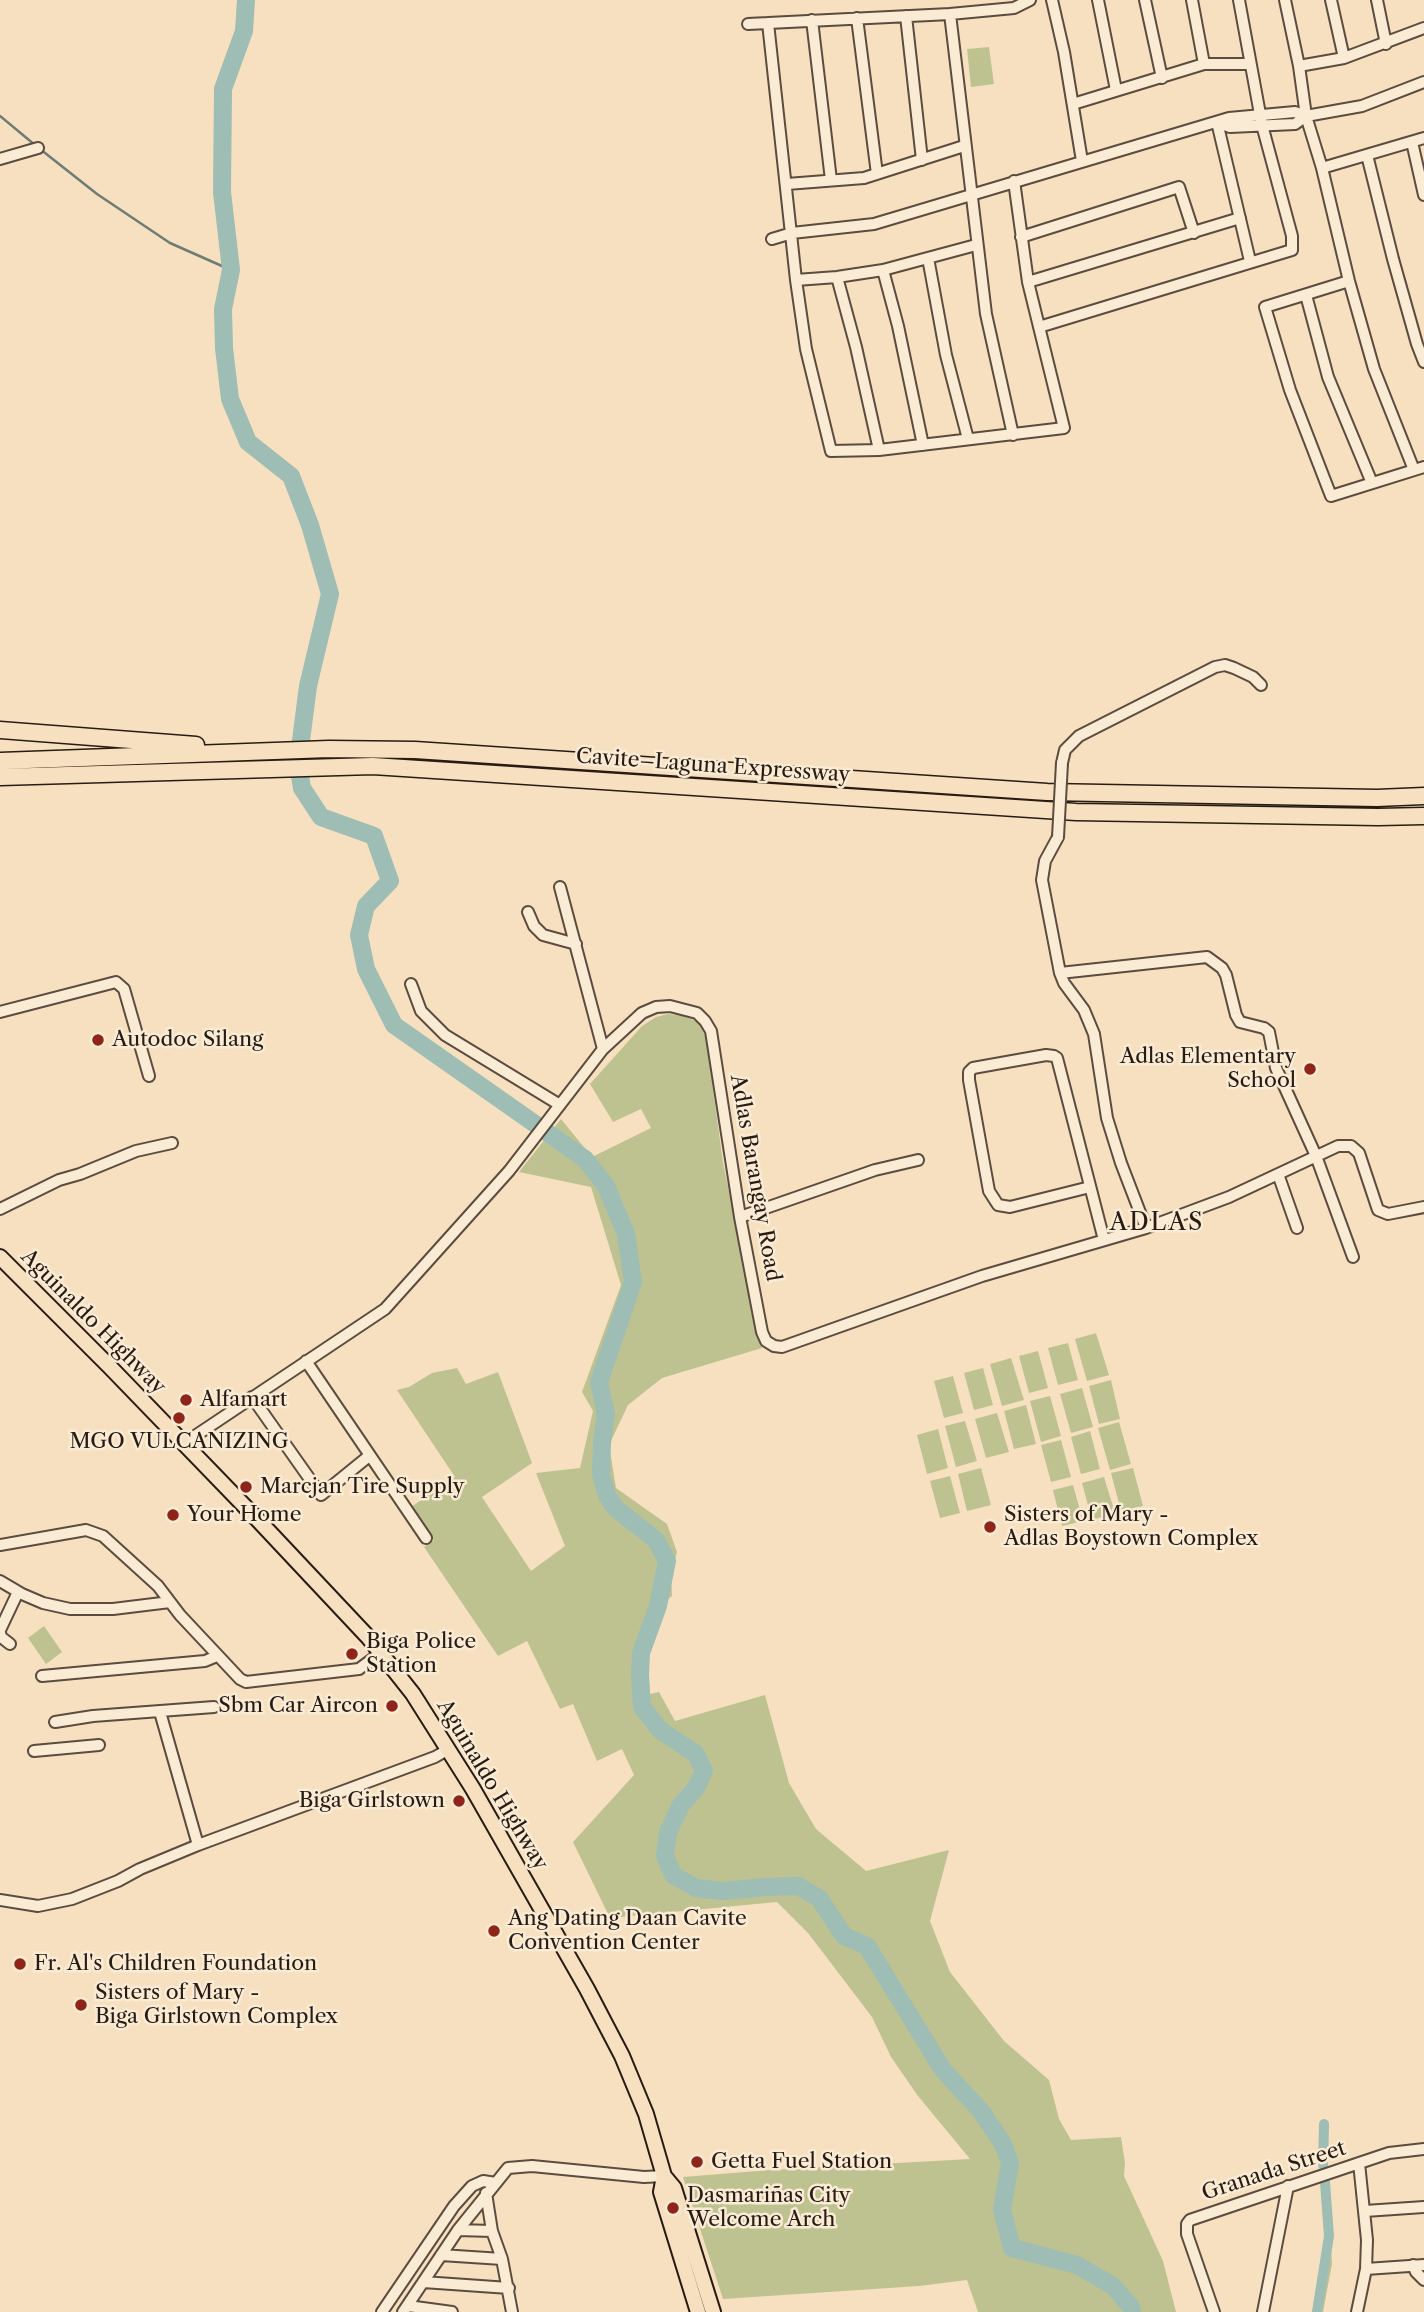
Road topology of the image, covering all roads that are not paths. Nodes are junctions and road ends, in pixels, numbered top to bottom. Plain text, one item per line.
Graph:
1 (1030, 0) edge
2 (1052, 0) edge
3 (1098, 0) edge
4 (1145, 0) edge
5 (1192, 0) edge
6 (1239, 0) edge
7 (1285, 0) edge
8 (1331, 0) edge
9 (1377, 0) edge
10 (950, 14) junction
11 (906, 16) junction
12 (857, 18) junction
13 (812, 20) junction
14 (768, 23) junction
15 (748, 24) dead end
16 (1424, 28) edge
17 (1386, 44) junction
18 (1344, 58) junction
19 (1204, 64) junction
20 (1250, 64) junction
21 (1299, 66) junction
22 (1163, 78) junction
23 (1424, 82) edge
24 (1116, 90) junction
25 (1073, 104) junction
26 (1306, 116) junction
27 (1261, 121) junction
28 (1217, 122) junction
29 (1424, 138) edge
30 (1412, 142) junction
31 (964, 146) junction
32 (38, 148) dead end
33 (1367, 155) junction
34 (0, 159) edge
35 (922, 160) junction
36 (1082, 161) junction
37 (1322, 168) junction
38 (877, 174) junction
39 (831, 180) junction
40 (1014, 181) junction
41 (786, 184) junction
42 (970, 194) junction
43 (1424, 195) edge
44 (1240, 218) junction
45 (792, 233) junction
46 (1194, 233) junction
47 (1021, 237) junction
48 (772, 239) dead end
49 (976, 245) junction
50 (928, 258) junction
51 (1250, 261) junction
52 (883, 270) junction
53 (836, 278) junction
54 (796, 281) junction
55 (1349, 281) junction
56 (1028, 282) junction
57 (1306, 295) junction
58 (1039, 327) junction
59 (1424, 362) edge
60 (1013, 435) junction
61 (968, 439) junction
62 (923, 445) junction
63 (879, 450) junction
64 (1419, 469) edge
65 (1372, 483) junction
66 (1261, 685) dead end
67 (0, 730) edge
68 (278, 751) junction
69 (0, 761) edge
70 (0, 777) edge
71 (1424, 796) edge
72 (1424, 816) edge
73 (560, 887) dead end
74 (528, 912) dead end
75 (576, 944) junction
76 (1060, 973) junction
77 (411, 984) dead end
78 (0, 1012) edge
79 (603, 1049) junction
80 (149, 1076) dead end
81 (560, 1105) junction
82 (172, 1143) dead end
83 (1316, 1156) junction
84 (918, 1160) dead end
85 (1278, 1174) junction
86 (1090, 1187) junction
87 (1424, 1207) edge
88 (0, 1209) edge
89 (740, 1217) junction
90 (1146, 1228) junction
91 (1297, 1228) dead end
92 (1104, 1240) junction
93 (0, 1257) edge
94 (1353, 1257) dead end
95 (306, 1361) junction
96 (252, 1397) junction
97 (183, 1444) junction
98 (369, 1455) junction
99 (426, 1538) dead end
100 (0, 1545) edge
101 (0, 1581) edge
102 (18, 1592) junction
103 (170, 1602) junction
104 (0, 1632) edge
105 (10, 1644) dead end
106 (382, 1652) junction
107 (217, 1656) junction
108 (43, 1676) dead end
109 (214, 1707) dead end
110 (160, 1712) junction
111 (55, 1723) dead end
112 (99, 1745) dead end
113 (449, 1749) junction
114 (34, 1751) dead end
115 (198, 1845) junction
116 (0, 1900) edge
117 (1424, 2149) edge
118 (1359, 2163) junction
119 (664, 2176) junction
120 (496, 2183) junction
121 (1288, 2186) junction
122 (486, 2193) junction
123 (1424, 2207) edge
124 (1365, 2211) junction
125 (458, 2230) junction
126 (492, 2231) junction
127 (441, 2255) junction
128 (502, 2259) junction
129 (1419, 2265) edge
130 (1366, 2269) junction
131 (1424, 2280) edge
132 (423, 2282) junction
133 (509, 2288) junction
134 (405, 2309) edge
135 (431, 2311) edge
136 (382, 2312) edge
137 (452, 2312) edge
138 (512, 2312) edge
139 (698, 2312) edge
140 (713, 2312) edge
141 (1214, 2312) edge
142 (1263, 2312) edge
143 (1357, 2312) edge

1 - 10 street
2 - 25 street
3 - 24 street
4 - 22 street
5 - 19 street
6 - 20 street
7 - 21 street
8 - 18 street
9 - 17 street
10 - 11 street
10 - 31 street
11 - 12 street
11 - 35 street
12 - 13 street
12 - 38 street
13 - 14 street
13 - 39 street
14 - 15 street
14 - 41 street
16 - 17 street
17 - 18 street
18 - 21 street
19 - 20 street
19 - 22 street
20 - 27 street
21 - 26 street
22 - 24 street
23 - 26 street
24 - 25 street
25 - 36 street
26 - 27 street
26 - 37 street
27 - 28 street
27 - 51 street
28 - 36 street
28 - 44 street
29 - 30 street
30 - 33 street
30 - 43 street
31 - 35 street
31 - 42 street
32 - 34 street
33 - 37 street
33 - 59 street
35 - 38 street
36 - 40 street
37 - 55 street
38 - 39 street
39 - 41 street
40 - 42 street
40 - 47 street
41 - 45 street
42 - 45 street
42 - 49 street
44 - 46 street
44 - 51 street
45 - 48 street
45 - 54 street
46 - 47 street
46 - 56 street
47 - 56 street
49 - 50 street
49 - 60 street
50 - 52 street
50 - 61 street
51 - 58 street
52 - 53 street
52 - 62 street
53 - 54 street
53 - 63 street
54 - 63 street
55 - 57 street
55 - 64 street
56 - 58 street
57 - 65 street
57 - 65 street
58 - 60 street
60 - 61 street
61 - 62 street
62 - 63 street
64 - 65 street
66 - 76 street, bridge
67 - 68 highway
68 - 69 highway, Cavite–Laguna Expressway
68 - 71 highway, Cavite–Laguna Expressway
70 - 72 highway, Cavite–Laguna Expressway
73 - 75 street
74 - 75 street
75 - 79 street
76 - 83 street
76 - 90 street
77 - 81 street
78 - 80 street
79 - 81 street, Adlas Barangay Road
79 - 89 street, Adlas Barangay Road
81 - 95 street, Adlas Barangay Road
82 - 88 street
83 - 85 street, Adlas Barangay Road
83 - 87 street, Adlas Barangay Road
83 - 94 street
84 - 89 street
85 - 90 street, Adlas Barangay Road
85 - 91 street
86 - 86 street
86 - 92 street
89 - 92 street, Adlas Barangay Road
90 - 92 street, Adlas Barangay Road
93 - 97 main road, Aguinaldo Highway
95 - 96 street, Adlas Barangay Road
95 - 98 street
96 - 97 street, Adlas Barangay Road
96 - 98 street
97 - 106 main road, Aguinaldo Highway
98 - 99 street
100 - 103 street
101 - 102 street
102 - 103 street
102 - 104 street
103 - 107 street
104 - 105 street
106 - 107 street
106 - 113 main road, Aguinaldo Highway
107 - 108 street
109 - 110 street
110 - 111 street
110 - 115 street
112 - 114 street
113 - 115 street
113 - 119 main road, Aguinaldo Highway
115 - 116 street
117 - 118 street, Granada Street
118 - 121 street, Granada Street
118 - 124 street
119 - 120 street
119 - 139 main road, Aguinaldo Highway
119 - 140 main road, Aguinaldo Highway
120 - 122 street
120 - 136 street
121 - 141 street, Granada Street
121 - 142 street
122 - 125 street
122 - 126 street
123 - 124 street
124 - 130 street
125 - 126 street
125 - 127 street
126 - 128 street
127 - 128 street
127 - 132 street
128 - 133 street
129 - 130 street
129 - 131 street
130 - 143 street
132 - 133 street
132 - 134 street
133 - 138 street
134 - 135 street
135 - 137 street

